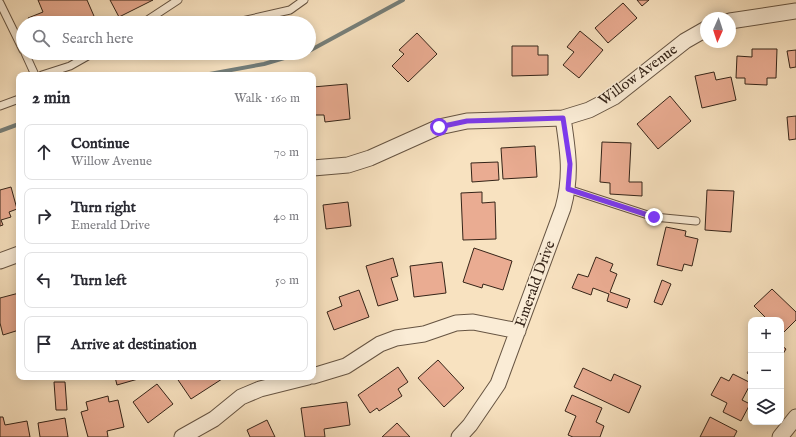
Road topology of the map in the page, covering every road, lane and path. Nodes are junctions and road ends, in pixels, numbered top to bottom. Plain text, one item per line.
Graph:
1 (178, 0) edge
2 (304, 0) edge
3 (0, 3) edge
4 (796, 11) edge
5 (154, 16) edge
6 (264, 16) edge
7 (736, 20) edge
8 (700, 32) edge
9 (16, 36) edge
10 (28, 60) edge
11 (80, 60) edge
12 (34, 72) edge
13 (51, 72) edge
14 (16, 100) edge
15 (0, 106) edge
16 (563, 118) junction
17 (316, 168) edge
18 (568, 189) junction
19 (696, 221) dead end
20 (16, 255) edge
21 (0, 261) edge
22 (518, 331) junction
23 (316, 375) edge
24 (296, 380) edge
25 (796, 418) edge
26 (182, 437) edge
27 (459, 437) edge
28 (780, 437) edge

1 - 5 lane
2 - 6 lane
3 - 9 lane
4 - 7 street
8 - 16 street, Willow Avenue
10 - 12 lane
11 - 13 lane
14 - 15 lane
16 - 17 street, Willow Avenue
16 - 18 street, Emerald Drive
18 - 19 lane
18 - 22 street, Emerald Drive
20 - 21 street
22 - 23 street
22 - 27 street, Emerald Drive
24 - 26 street
25 - 28 street

